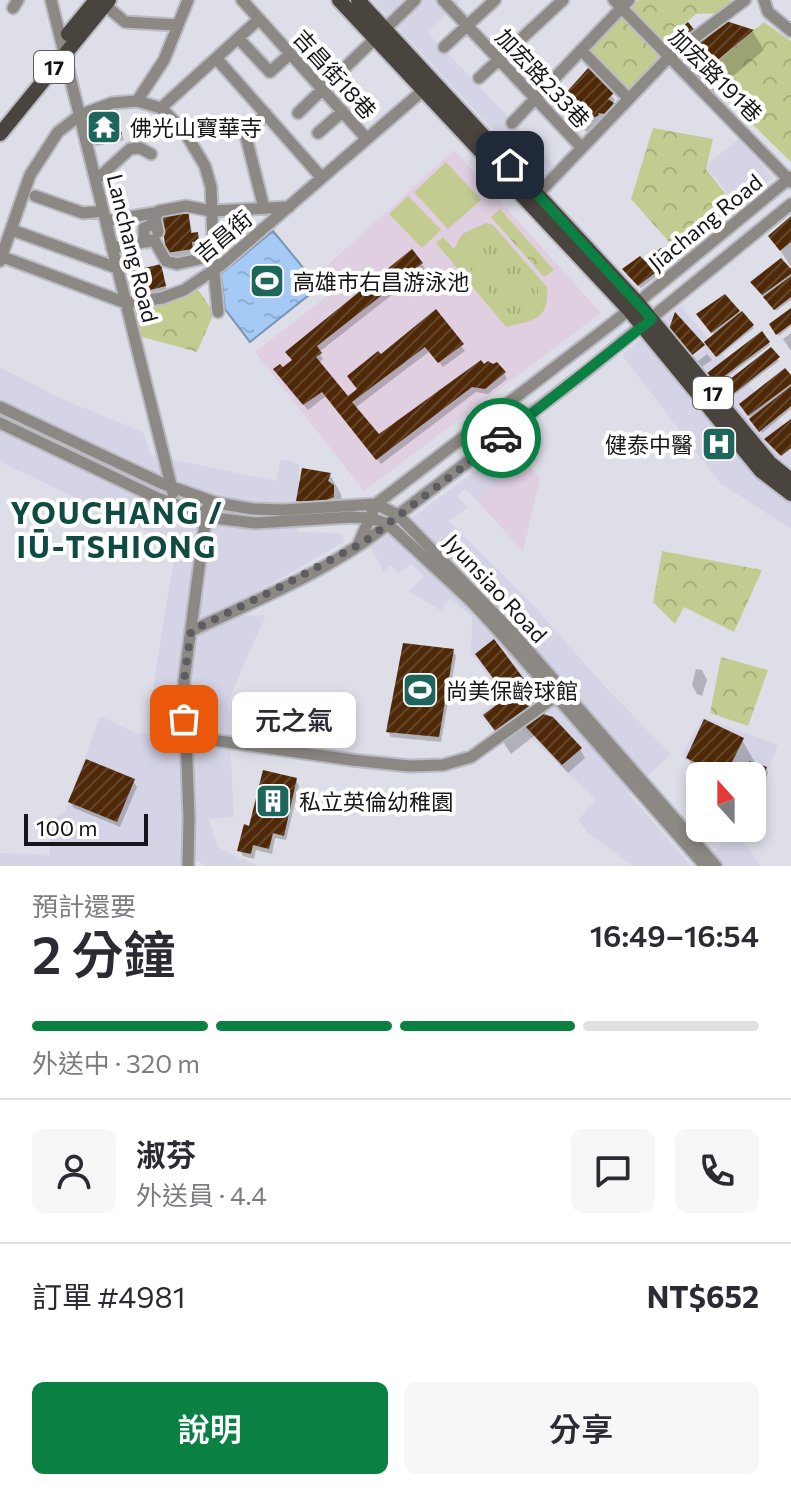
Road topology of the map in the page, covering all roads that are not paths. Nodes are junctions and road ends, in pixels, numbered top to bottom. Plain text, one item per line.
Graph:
1 (51, 0) edge
2 (188, 0) edge
3 (242, 0) edge
4 (339, 0) edge
5 (358, 0) edge
6 (415, 0) edge
7 (443, 0) edge
8 (495, 0) edge
9 (563, 0) edge
10 (745, 0) edge
11 (764, 0) edge
12 (103, 2) edge
13 (622, 3) edge
14 (259, 19) junction
15 (176, 25) junction
16 (467, 26) junction
17 (791, 31) edge
18 (380, 35) junction
19 (238, 38) junction
20 (444, 47) dead end
21 (63, 48) junction
22 (581, 50) junction
23 (290, 54) junction
24 (670, 56) junction
25 (216, 58) junction
26 (499, 60) junction
27 (479, 78) dead end
28 (428, 87) junction
29 (322, 89) junction
30 (535, 99) junction
31 (629, 99) junction
32 (137, 101) junction
33 (161, 108) junction
34 (342, 112) junction
35 (298, 113) dead end
36 (266, 114) junction
37 (80, 115) junction
38 (0, 120) edge
39 (512, 123) dead end
40 (318, 133) dead end
41 (0, 134) edge
42 (367, 139) junction
43 (582, 148) junction
44 (151, 154) dead end
45 (322, 178) junction
46 (790, 179) edge
47 (96, 180) junction
48 (35, 196) dead end
49 (532, 199) junction
50 (791, 204) edge
51 (289, 207) junction
52 (264, 208) junction
53 (211, 211) junction
54 (105, 216) junction
55 (12, 230) junction
56 (158, 232) dead end
57 (147, 242) junction
58 (112, 248) junction
59 (213, 256) junction
60 (1, 258) edge
61 (117, 268) junction
62 (214, 271) junction
63 (126, 303) junction
64 (633, 307) junction
65 (218, 312) dead end
66 (647, 323) junction
67 (0, 407) edge
68 (0, 423) edge
69 (791, 480) edge
70 (172, 487) junction
71 (791, 494) edge
72 (209, 500) junction
73 (376, 504) junction
74 (176, 505) junction
75 (205, 515) junction
76 (398, 515) junction
77 (369, 518) junction
78 (388, 524) junction
79 (358, 546) junction
80 (191, 631) junction
81 (561, 694) junction
82 (184, 736) junction
83 (188, 866) edge
84 (705, 866) edge
85 (716, 866) edge

1 - 21 street, Lanchang Road
2 - 15 street
3 - 14 street, 吉昌街18巷
4 - 18 main road, 17
5 - 18 main road, 17
6 - 18 street
7 - 16 street, 加宏路233巷
8 - 16 street
9 - 26 street
10 - 24 street
11 - 17 street
12 - 15 street
12 - 21 main road, 17
13 - 22 street
13 - 24 street, 加宏路191巷
14 - 19 street
14 - 23 street, 吉昌街18巷
15 - 32 street
16 - 20 street
16 - 26 street, 加宏路233巷
18 - 28 main road, 17
18 - 29 street
19 - 23 street
19 - 25 street
21 - 37 street, Lanchang Road
21 - 38 main road, 17
21 - 41 main road, 17
22 - 30 street
22 - 31 street
23 - 29 street, 吉昌街18巷
24 - 31 street
24 - 46 street, 加宏路191巷
25 - 33 street
25 - 36 street
26 - 27 street
26 - 30 street, 加宏路233巷
28 - 42 street, 吉昌街
28 - 49 main road, 17
29 - 34 street, 吉昌街18巷
29 - 35 street
30 - 39 street
30 - 43 street, 加宏路233巷
31 - 43 street
32 - 33 street
32 - 37 street
33 - 53 street
34 - 40 street
34 - 42 street, 吉昌街18巷
36 - 45 street
36 - 52 street
37 - 47 street, Lanchang Road
37 - 55 street
42 - 45 street, 吉昌街
43 - 49 street
44 - 47 street
45 - 51 street, 吉昌街
46 - 64 street, Jiachang Road
47 - 54 street, Lanchang Road
48 - 54 street
49 - 64 main road, 17
50 - 66 street, Jiachang Road
51 - 52 street
51 - 62 street, 吉昌街
52 - 53 street
53 - 57 street
53 - 59 street
54 - 56 street
54 - 58 street, Lanchang Road
55 - 60 street
55 - 61 street
57 - 58 street
57 - 59 street
58 - 61 street, Lanchang Road
59 - 62 street
60 - 63 street, 吉昌街
61 - 63 street, Lanchang Road
62 - 63 street, 吉昌街
62 - 65 street
63 - 70 street, Lanchang Road
64 - 66 main road, 17
64 - 73 street, Jiachang Road
66 - 69 main road, 17
66 - 71 main road, 17
66 - 76 street, Jiachang Road
67 - 70 street, Jyunsiao Road
68 - 74 street, Jyunsiao Road
70 - 72 street, Jyunsiao Road
70 - 74 street, Lanchang Road
72 - 73 street, Jyunsiao Road
72 - 75 street
73 - 76 street, Jyunsiao Road
73 - 77 street, Jiachang Road
74 - 75 street, Jyunsiao Road
75 - 77 street, Jyunsiao Road
75 - 80 street
76 - 78 street, Jiachang Road
76 - 81 street, Jyunsiao Road
77 - 78 street, Jyunsiao Road
77 - 79 street, Jiachang Road
78 - 79 street, Jiachang Road
78 - 81 street, Jyunsiao Road
79 - 80 street, Jiachang Road
80 - 82 street
81 - 82 street
81 - 84 street, Jyunsiao Road
81 - 85 street, Jyunsiao Road
82 - 83 street

